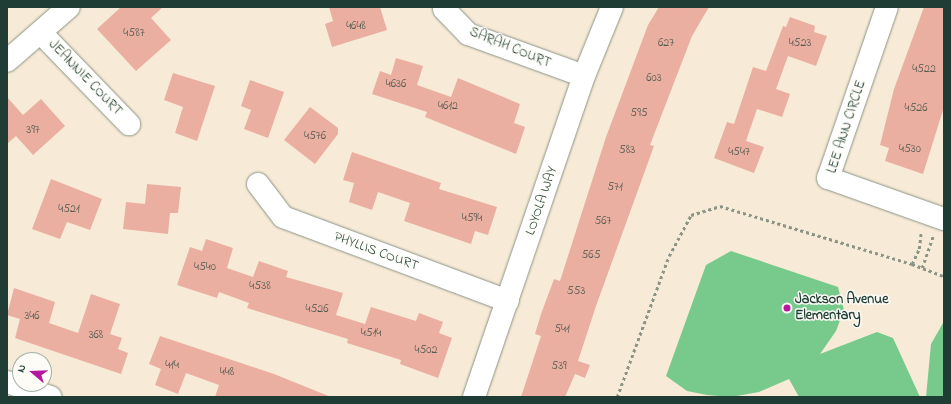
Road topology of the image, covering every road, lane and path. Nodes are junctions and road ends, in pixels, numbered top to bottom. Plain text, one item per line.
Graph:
1 (68, 7) edge
2 (612, 7) edge
3 (888, 7) edge
4 (444, 9) dead end
5 (41, 33) junction
6 (7, 61) edge
7 (584, 76) junction
8 (129, 124) dead end
9 (258, 184) dead end
10 (938, 227) edge
11 (921, 232) dead end
12 (912, 264) junction
13 (922, 268) junction
14 (944, 276) edge
15 (508, 301) junction
16 (7, 382) edge
17 (50, 397) edge
18 (474, 397) edge
19 (617, 397) edge

1 - 5 street
2 - 7 street, LOYOLA WAY
3 - 10 street, LEE ANN CIRCLE
4 - 7 street, SARAH COURT
5 - 6 street
5 - 8 street, JEANNIE COURT
7 - 15 street, LOYOLA WAY
9 - 15 street, PHYLLIS COURT
10 - 13 path
11 - 12 path
12 - 13 path
12 - 19 path
13 - 14 path
15 - 18 street, LOYOLA WAY
16 - 17 street

